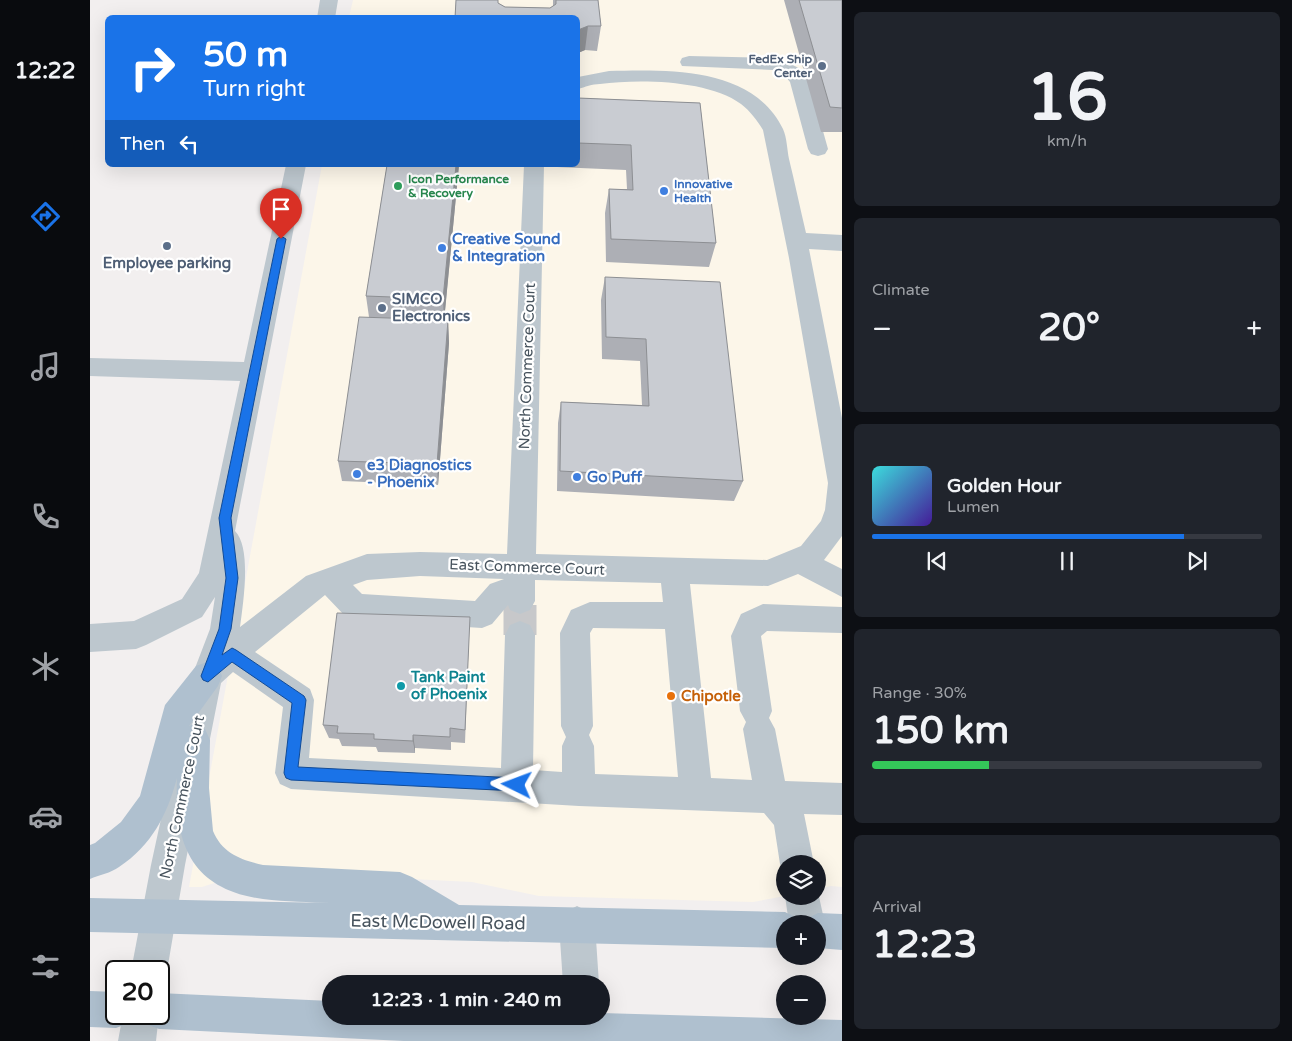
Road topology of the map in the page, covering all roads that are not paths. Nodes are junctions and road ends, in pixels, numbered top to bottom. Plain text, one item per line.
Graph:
1 (329, 0) edge
2 (326, 15) edge
3 (689, 62) dead end
4 (580, 83) edge
5 (818, 149) dead end
6 (296, 167) edge
7 (534, 167) edge
8 (842, 243) edge
9 (799, 249) junction
10 (842, 260) edge
11 (90, 367) edge
12 (254, 372) junction
13 (841, 495) edge
14 (225, 518) junction
15 (798, 560) junction
16 (674, 571) junction
17 (330, 580) junction
18 (842, 584) edge
19 (520, 585) junction
20 (678, 616) junction
21 (842, 620) edge
22 (520, 634) tunnel mouth
23 (90, 638) edge
24 (232, 654) junction
25 (208, 676) junction
26 (194, 740) junction
27 (517, 785) junction
28 (578, 790) junction
29 (696, 794) junction
30 (772, 797) junction
31 (842, 799) edge
32 (795, 855) edge
33 (90, 862) edge
34 (90, 915) edge
35 (158, 917) junction
36 (454, 922) junction
37 (577, 924) junction
38 (776, 930) edge
39 (826, 931) edge
40 (842, 932) edge
41 (151, 960) edge
42 (580, 975) edge
43 (90, 1009) edge
44 (105, 1010) edge
45 (170, 1011) edge
46 (140, 1025) edge
47 (584, 1029) edge
48 (842, 1039) edge
49 (138, 1041) edge

1 - 2 street
3 - 5 street
4 - 9 street
6 - 12 street
7 - 19 street, North Commerce Court
8 - 9 street
9 - 10 street
9 - 13 street
11 - 12 street
12 - 14 street
13 - 15 street, East Commerce Court
14 - 23 street
14 - 25 street, North Commerce Court
15 - 16 street, East Commerce Court
15 - 18 street
16 - 19 street, East Commerce Court
16 - 20 street
17 - 19 street, East Commerce Court
17 - 19 street
17 - 24 street, East Commerce Court
20 - 28 street
20 - 29 street
21 - 30 street
22 - 27 street
24 - 25 street, East Commerce Court
24 - 27 street
25 - 26 street, North Commerce Court
25 - 33 main road
26 - 35 street, North Commerce Court
26 - 36 main road
27 - 28 street
28 - 29 street
29 - 30 street
30 - 31 street
30 - 32 street
34 - 35 main road, East McDowell Road
35 - 36 main road, East McDowell Road
35 - 41 street, North Commerce Court
36 - 37 main road, East McDowell Road
37 - 38 main road, East McDowell Road
37 - 42 street
39 - 40 main road
43 - 44 main road
45 - 47 main road
46 - 49 street
47 - 48 main road

